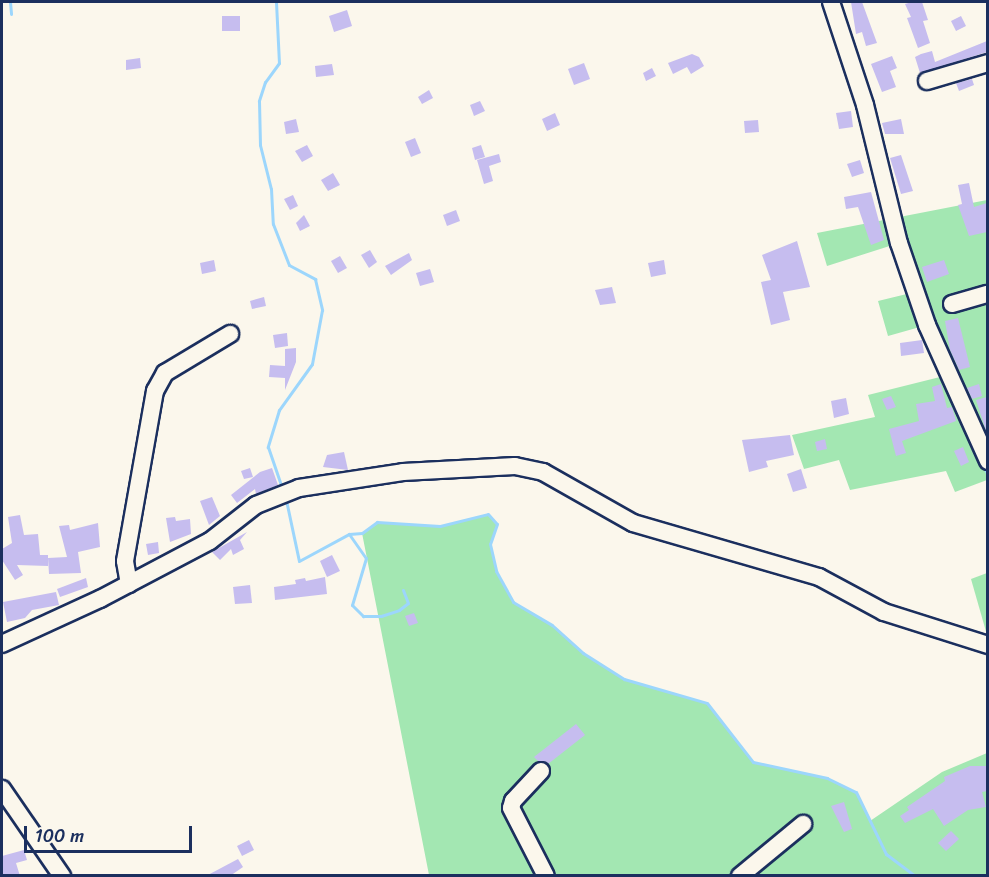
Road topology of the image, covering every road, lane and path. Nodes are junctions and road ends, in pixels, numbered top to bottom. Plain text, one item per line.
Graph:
1 (831, 2) edge
2 (987, 63) edge
3 (927, 81) dead end
4 (987, 294) edge
5 (952, 304) dead end
6 (230, 334) dead end
7 (982, 433) edge
8 (987, 461) edge
9 (129, 584) junction
10 (2, 644) edge
11 (987, 645) edge
12 (541, 771) dead end
13 (2, 789) edge
14 (803, 824) dead end
15 (62, 876) edge
16 (546, 876) edge
17 (740, 876) edge

1 - 7 street
2 - 3 street
4 - 5 street
6 - 9 street
7 - 8 street
9 - 10 street
9 - 11 street
12 - 16 street
13 - 15 street
14 - 17 street

